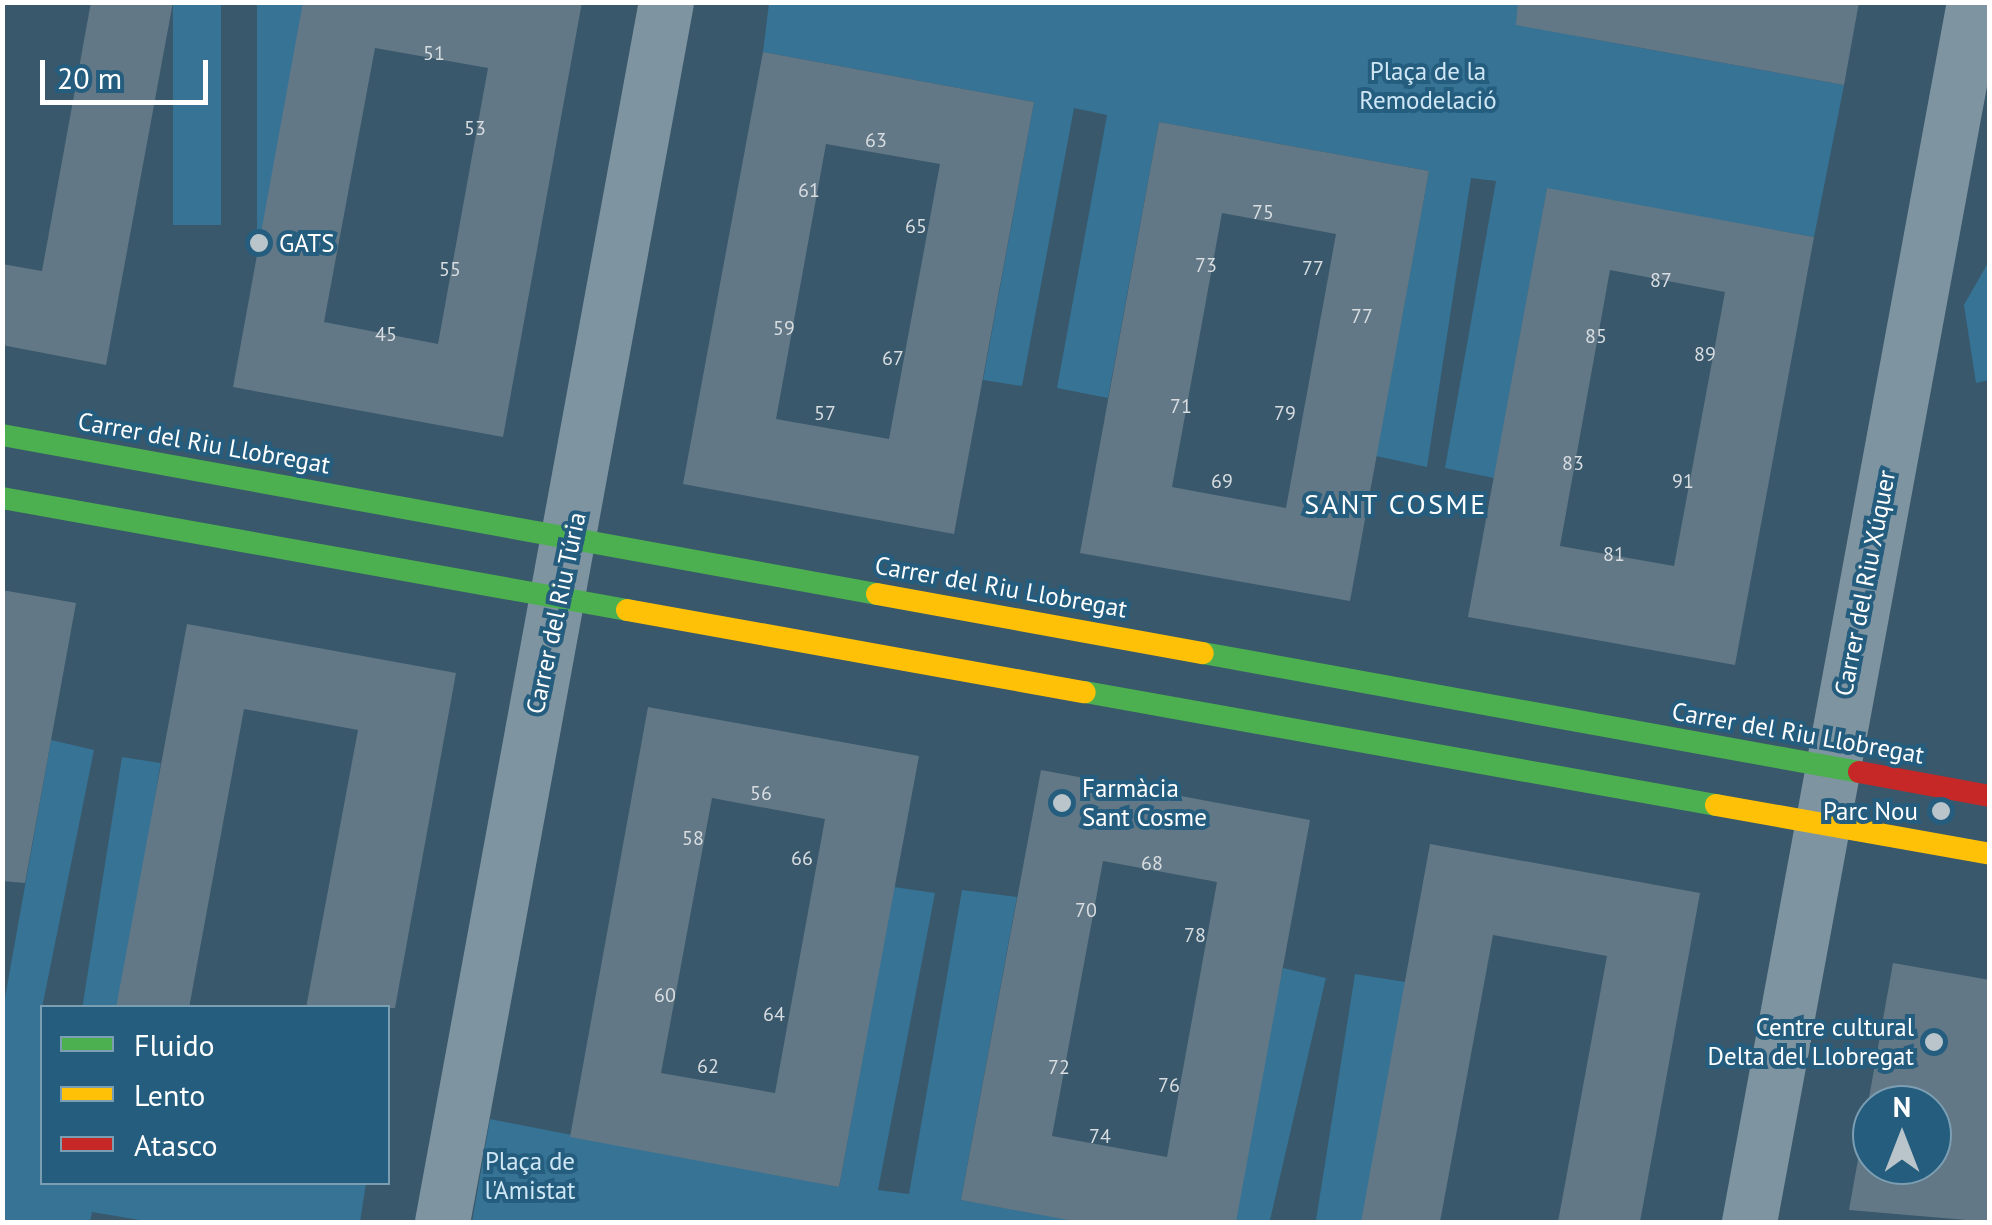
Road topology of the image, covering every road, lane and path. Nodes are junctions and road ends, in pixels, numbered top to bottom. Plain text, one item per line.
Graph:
1 (666, 2) edge
2 (1974, 2) edge
3 (2, 435) edge
4 (2, 498) edge
5 (573, 537) junction
6 (561, 595) junction
7 (1830, 767) junction
8 (1990, 796) edge
9 (1819, 824) junction
10 (1990, 854) edge
11 (442, 1222) edge
12 (1750, 1222) edge

1 - 5 street, Carrer del Riu Túria
2 - 7 street, Carrer del Riu Xúquer
3 - 5 street, Carrer del Riu Llobregat
4 - 6 street
5 - 6 street, Carrer del Riu Túria
5 - 7 street, Carrer del Riu Llobregat
6 - 9 street
6 - 11 street, Carrer del Riu Túria
7 - 8 street, Carrer del Riu Llobregat
7 - 9 street, Carrer del Riu Xúquer
9 - 10 street
9 - 12 street, Carrer del Riu Xúquer

